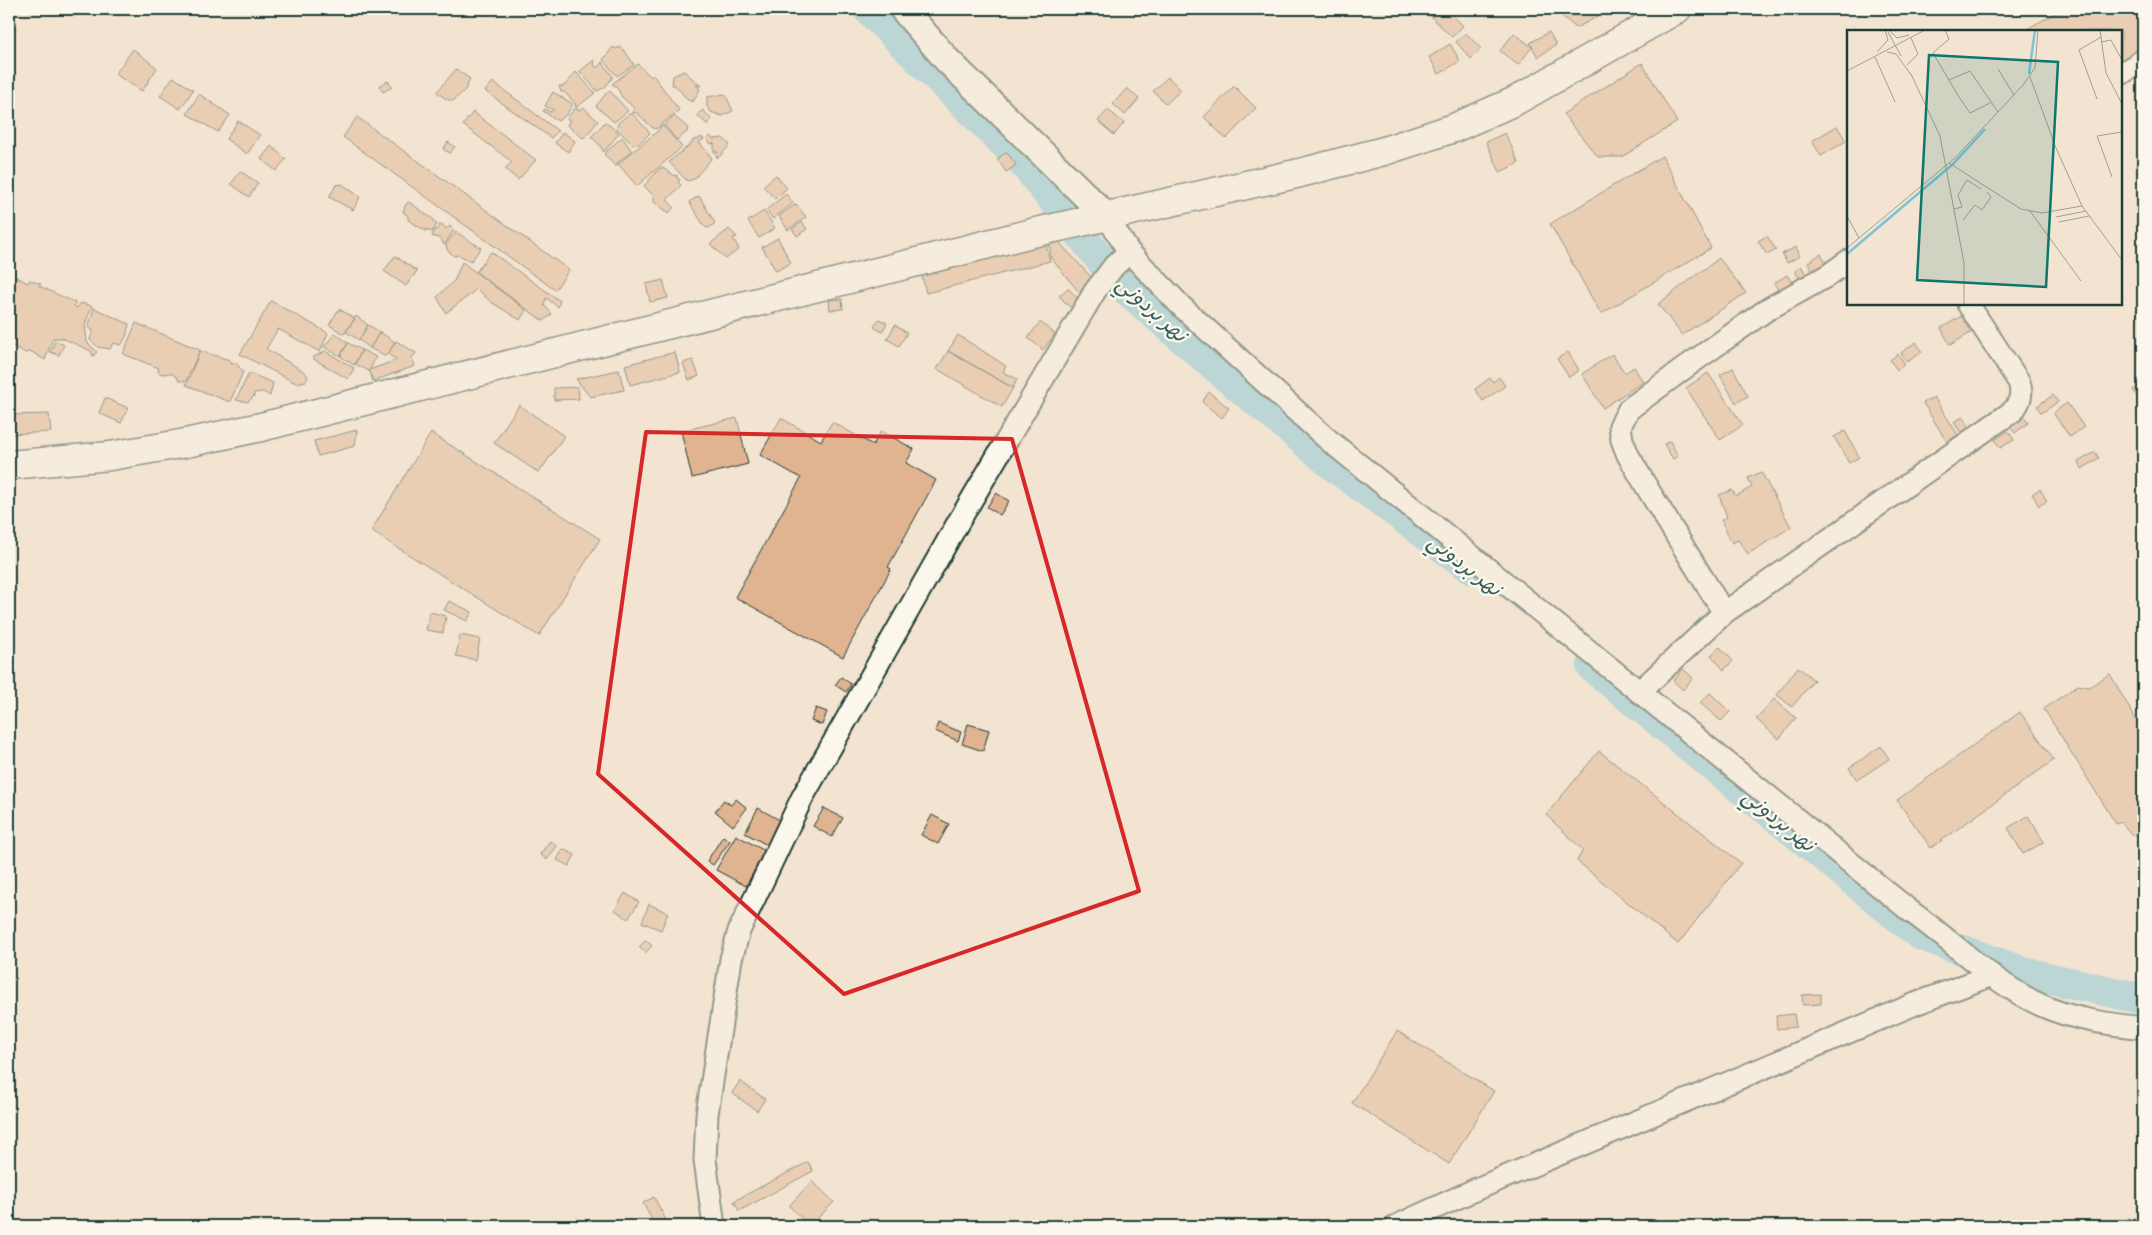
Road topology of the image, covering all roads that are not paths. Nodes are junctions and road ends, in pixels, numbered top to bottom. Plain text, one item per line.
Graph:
1 (902, 9) edge
2 (1677, 9) edge
3 (2143, 60) edge
4 (2122, 73) edge
5 (1099, 219) junction
6 (1121, 259) junction
7 (1847, 261) edge
8 (1969, 305) edge
9 (9, 465) edge
10 (1724, 613) junction
11 (1639, 692) junction
12 (1992, 975) junction
13 (2143, 1028) edge
14 (714, 1226) edge
15 (1396, 1226) edge

1 - 5 street
2 - 5 main road
3 - 4 street
5 - 6 street
5 - 9 main road
6 - 11 street
6 - 14 street
7 - 10 street
8 - 10 street
10 - 11 street
11 - 12 street
12 - 13 street
12 - 15 street

